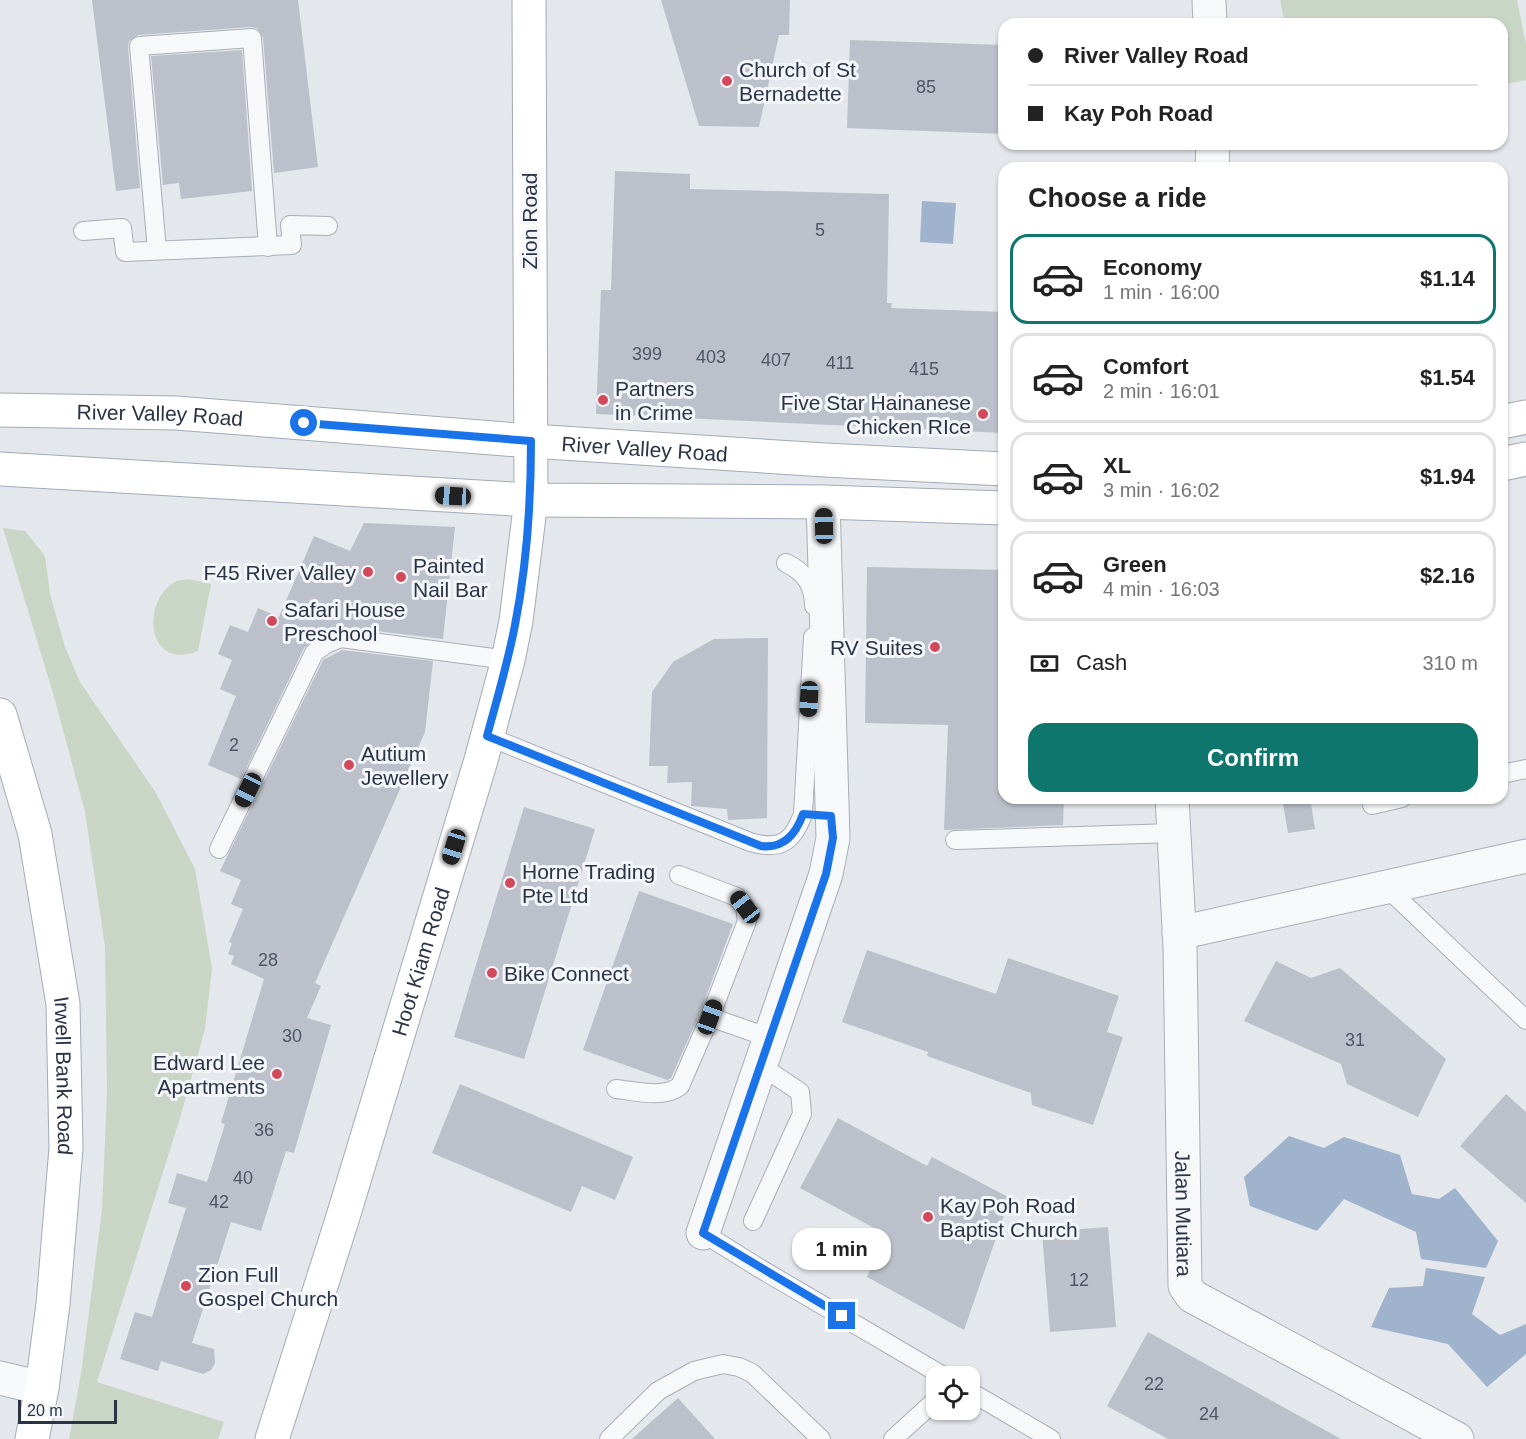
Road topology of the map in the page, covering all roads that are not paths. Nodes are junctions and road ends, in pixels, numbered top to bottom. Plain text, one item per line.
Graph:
1 (529, 0) edge
2 (1209, 0) edge
3 (1210, 18) edge
4 (328, 226) dead end
5 (83, 231) dead end
6 (268, 247) junction
7 (157, 250) junction
8 (0, 410) edge
9 (1526, 417) edge
10 (1508, 421) edge
11 (531, 441) junction
12 (1526, 459) edge
13 (1508, 463) edge
14 (0, 469) edge
15 (998, 469) edge
16 (531, 501) junction
17 (823, 502) junction
18 (998, 508) edge
19 (786, 563) dead end
20 (508, 660) junction
21 (0, 715) edge
22 (487, 736) junction
23 (1526, 769) edge
24 (1508, 773) edge
25 (1172, 804) edge
26 (1376, 804) edge
27 (1372, 805) dead end
28 (817, 815) junction
29 (1174, 833) junction
30 (955, 840) dead end
31 (219, 849) dead end
32 (1526, 856) edge
33 (679, 875) dead end
34 (1385, 886) junction
35 (1179, 933) junction
36 (710, 1017) junction
37 (1526, 1020) edge
38 (765, 1051) junction
39 (616, 1089) dead end
40 (753, 1221) dead end
41 (703, 1233) joint
42 (926, 1366) edge
43 (0, 1378) edge
44 (42, 1388) junction
45 (980, 1397) edge
46 (926, 1409) edge
47 (32, 1439) edge
48 (272, 1439) edge
49 (609, 1439) edge
50 (820, 1439) edge
51 (893, 1439) edge
52 (1051, 1439) edge
53 (1457, 1439) edge

1 - 11 main road, Zion Road
2 - 3 street
4 - 6 lane
5 - 7 lane
6 - 7 lane
6 - 7 lane
8 - 11 main road, River Valley Road
9 - 10 main road
11 - 15 main road, River Valley Road
11 - 16 main road, Hoot Kiam Road
12 - 13 main road
14 - 16 main road
16 - 17 main road
16 - 20 main road, Hoot Kiam Road
17 - 18 main road
17 - 28 street
19 - 28 lane
20 - 22 main road, Hoot Kiam Road
20 - 31 lane
21 - 44 main road, Irwell Bank Road
22 - 28 lane
22 - 48 main road, Hoot Kiam Road
23 - 24 lane
25 - 29 street, Jalan Mutiara
26 - 27 lane
28 - 38 street
29 - 30 lane
29 - 35 street, Jalan Mutiara
32 - 34 street
33 - 36 lane
34 - 35 street
34 - 37 lane
35 - 53 street, Jalan Mutiara
36 - 38 lane
36 - 39 lane
38 - 40 lane
38 - 41 street
41 - 42 lane
43 - 44 street
44 - 47 main road, Irwell Bank Road
45 - 52 lane
46 - 51 lane
49 - 50 lane

